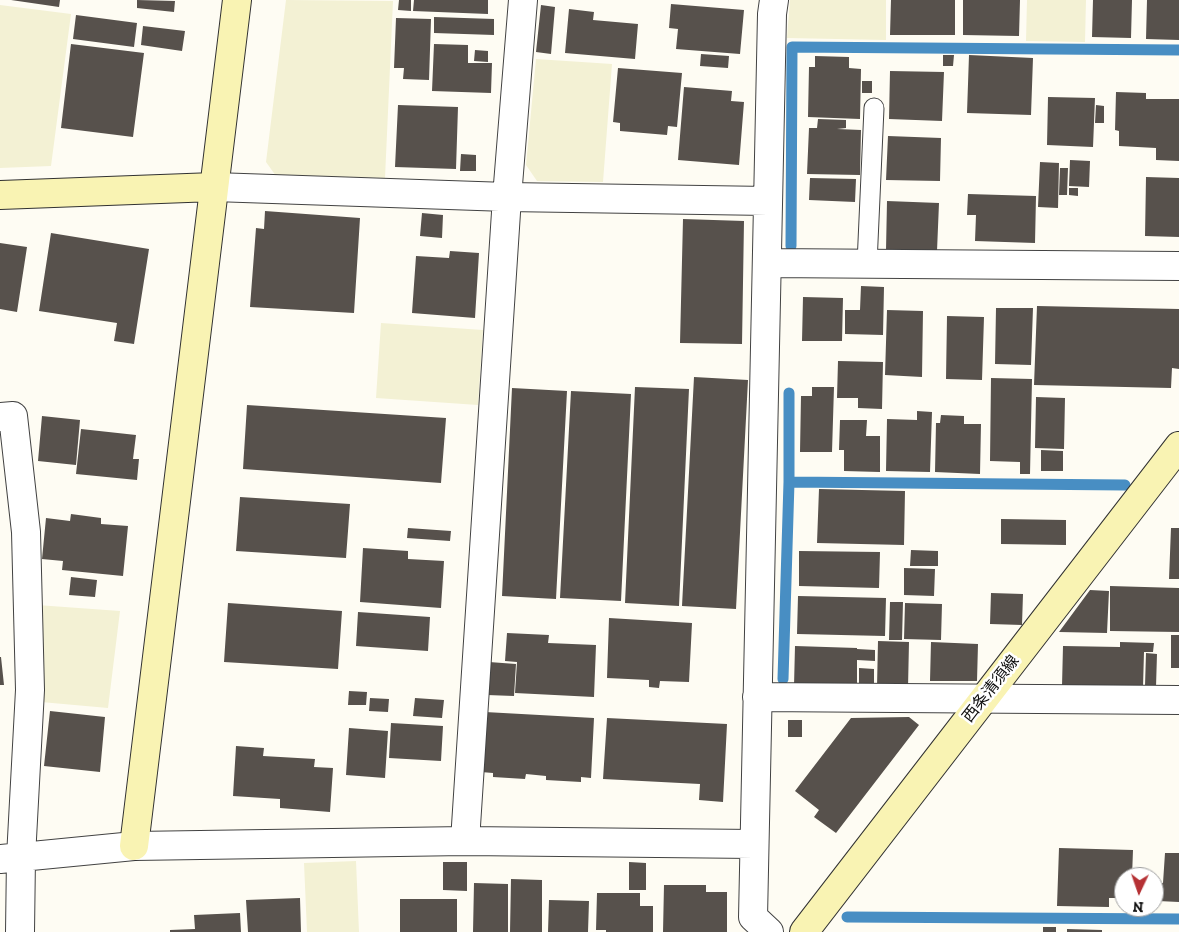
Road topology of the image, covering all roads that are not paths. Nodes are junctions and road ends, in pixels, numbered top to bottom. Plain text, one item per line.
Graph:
1 (238, 0) edge
2 (523, 0) edge
3 (774, 0) edge
4 (874, 108) dead end
5 (214, 187) junction
6 (0, 195) edge
7 (506, 197) junction
8 (768, 201) junction
9 (767, 263) junction
10 (867, 264) junction
11 (1179, 266) edge
12 (0, 417) edge
13 (1179, 446) edge
14 (757, 697) junction
15 (983, 699) junction
16 (1179, 700) edge
17 (465, 841) junction
18 (754, 844) junction
19 (134, 846) junction
20 (11, 858) edge
21 (20, 932) edge
22 (769, 932) edge
23 (804, 932) edge

1 - 5 street
2 - 7 street
3 - 8 street
4 - 10 lane
5 - 6 street
5 - 7 street
5 - 19 street
7 - 8 street
7 - 17 street
8 - 9 street
9 - 10 street
9 - 14 street
10 - 11 street
12 - 20 street
13 - 15 street, 西条清須線
14 - 15 street
14 - 18 street
15 - 16 street
15 - 23 street, 西条清須線
17 - 18 street
17 - 19 street
18 - 22 street
19 - 20 street
20 - 21 street

